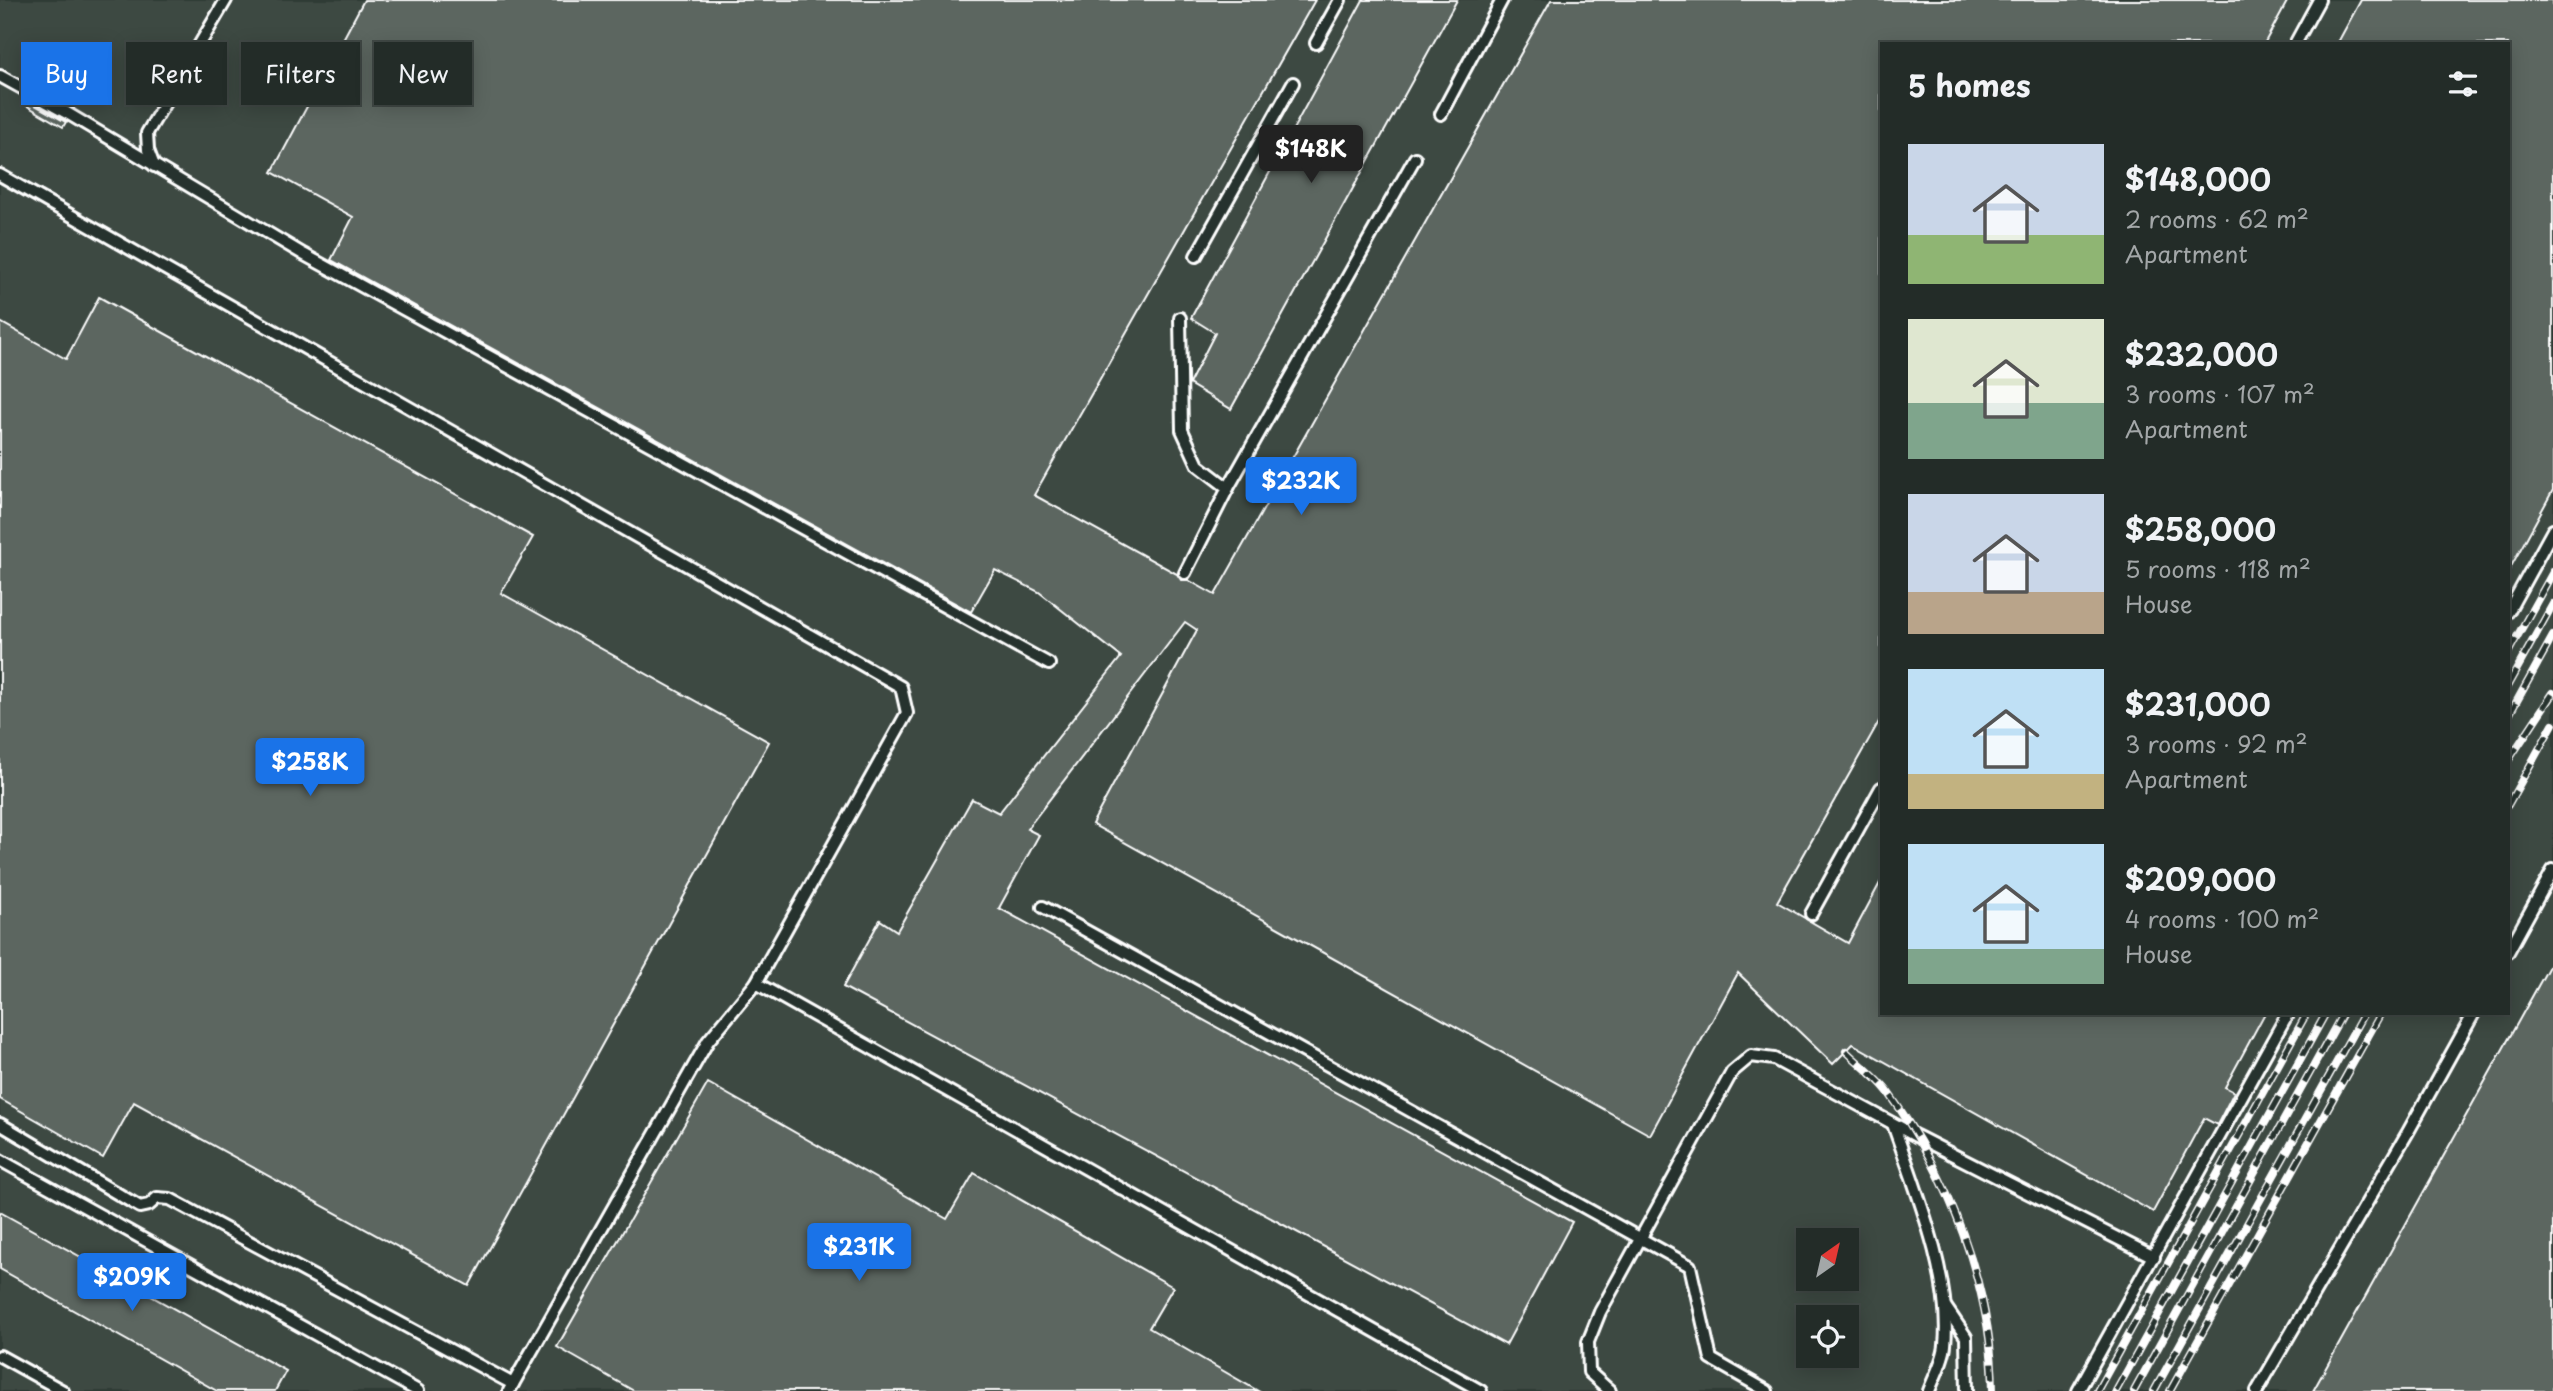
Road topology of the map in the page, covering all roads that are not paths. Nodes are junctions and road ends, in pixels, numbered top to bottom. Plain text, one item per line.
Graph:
1 (226, 0) edge
2 (1340, 0) edge
3 (1502, 0) edge
4 (2319, 0) edge
5 (2296, 42) edge
6 (1316, 43) dead end
7 (0, 76) edge
8 (1293, 83) dead end
9 (1441, 114) dead end
10 (1415, 158) dead end
11 (154, 166) junction
12 (0, 175) edge
13 (1196, 256) dead end
14 (1180, 318) dead end
15 (1228, 488) junction
16 (2553, 530) edge
17 (1185, 573) dead end
18 (2510, 608) edge
19 (1049, 664) dead end
20 (1880, 790) edge
21 (2553, 870) edge
22 (1043, 907) dead end
23 (1811, 914) dead end
24 (2510, 948) edge
25 (756, 983) junction
26 (2287, 1015) edge
27 (2473, 1015) edge
28 (0, 1124) edge
29 (1893, 1124) junction
30 (0, 1160) edge
31 (1641, 1237) junction
32 (2154, 1257) junction
33 (1944, 1305) junction
34 (0, 1356) edge
35 (511, 1388) edge
36 (63, 1391) edge
37 (418, 1391) edge
38 (1481, 1391) edge
39 (1610, 1391) edge
40 (1767, 1391) edge
41 (1929, 1391) edge
42 (1967, 1391) edge
43 (2078, 1391) edge
44 (2257, 1391) edge

1 - 11 lane
2 - 6 lane
3 - 9 lane
4 - 5 lane
7 - 11 lane
8 - 13 lane
10 - 15 lane
11 - 19 lane
12 - 25 lane
14 - 15 lane
15 - 17 lane
16 - 18 lane
20 - 23 lane
21 - 24 lane
22 - 31 lane
25 - 35 lane
25 - 38 lane
26 - 32 lane
27 - 44 lane
28 - 35 lane
29 - 31 lane
29 - 32 lane
29 - 33 lane
30 - 37 lane
31 - 39 lane
31 - 40 lane
32 - 43 lane
33 - 41 lane
33 - 42 lane
34 - 36 lane

